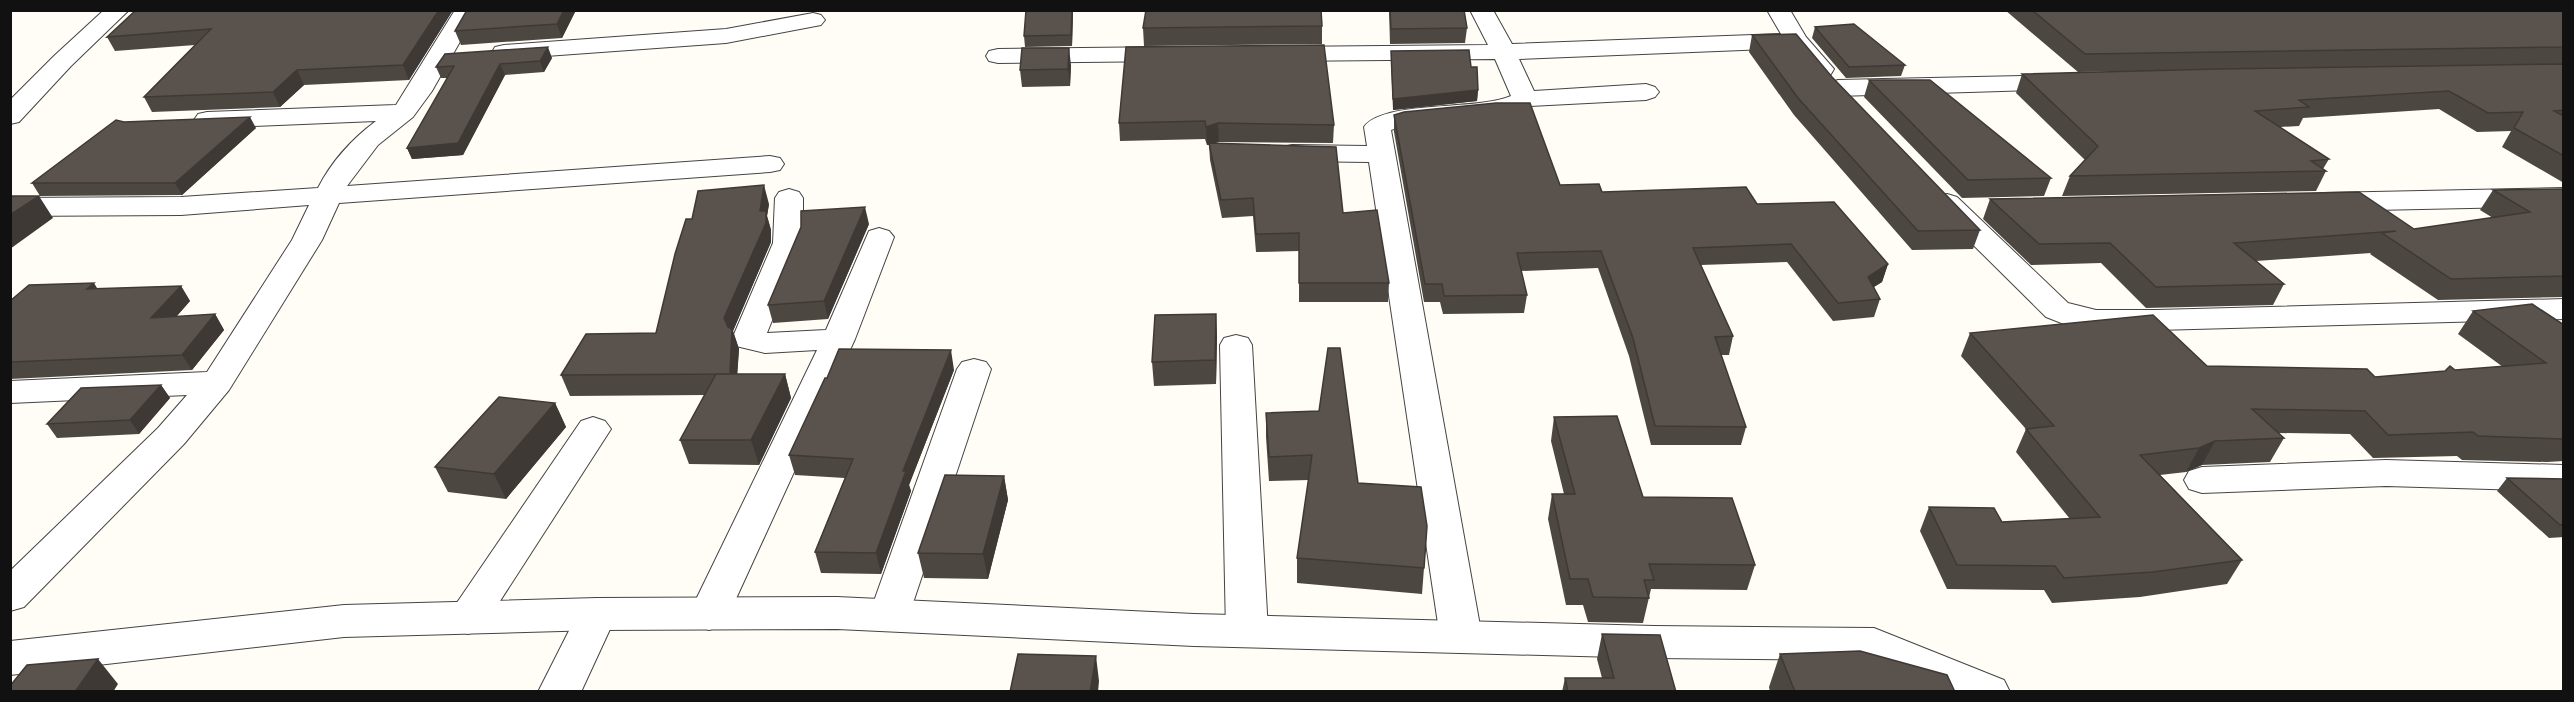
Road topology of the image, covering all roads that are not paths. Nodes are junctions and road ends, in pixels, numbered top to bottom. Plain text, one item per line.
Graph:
1 (118, 10) edge
2 (467, 10) edge
3 (1481, 10) edge
4 (1778, 10) edge
5 (813, 20) dead end
6 (1797, 41) junction
7 (1504, 52) junction
8 (463, 54) junction
9 (1198, 54) edge
10 (1257, 54) edge
11 (998, 56) dead end
12 (2089, 81) edge
13 (1838, 88) junction
14 (1646, 92) dead end
15 (1525, 99) junction
16 (1860, 111) edge
17 (404, 112) junction
18 (10, 116) edge
19 (178, 121) edge
20 (1265, 153) edge
21 (1381, 154) junction
22 (770, 164) dead end
23 (1928, 184) edge
24 (328, 196) junction
25 (2564, 197) edge
26 (789, 198) dead end
27 (2296, 202) edge
28 (10, 207) edge
29 (1952, 208) junction
30 (1987, 208) dead end
31 (879, 237) dead end
32 (2564, 309) edge
33 (838, 339) junction
34 (1236, 345) dead end
35 (974, 369) dead end
36 (217, 382) junction
37 (10, 392) edge
38 (593, 429) dead end
39 (2564, 478) edge
40 (2202, 480) dead end
41 (10, 596) edge
42 (597, 614) junction
43 (709, 614) junction
44 (889, 615) junction
45 (468, 618) junction
46 (1247, 631) junction
47 (1461, 637) junction
48 (10, 658) edge
49 (559, 692) edge
50 (1989, 692) edge

1 - 18 street
2 - 8 street
3 - 7 street
4 - 6 street
5 - 8 street
6 - 7 street
6 - 13 street
7 - 10 street
7 - 15 street
8 - 17 street
9 - 11 street
12 - 13 street
13 - 16 street
14 - 15 street
15 - 21 street
17 - 19 street
17 - 24 street
20 - 21 street
21 - 47 street
22 - 24 street
23 - 29 street
24 - 28 street
24 - 36 street
25 - 27 street
26 - 33 street
29 - 30 street
29 - 32 street
31 - 33 street
33 - 43 street
34 - 46 street
35 - 44 street
36 - 37 street
36 - 41 street
38 - 45 street
39 - 40 street
42 - 43 street
42 - 45 street
42 - 49 street
43 - 44 street
44 - 46 street
45 - 48 street
46 - 47 street
47 - 50 street

